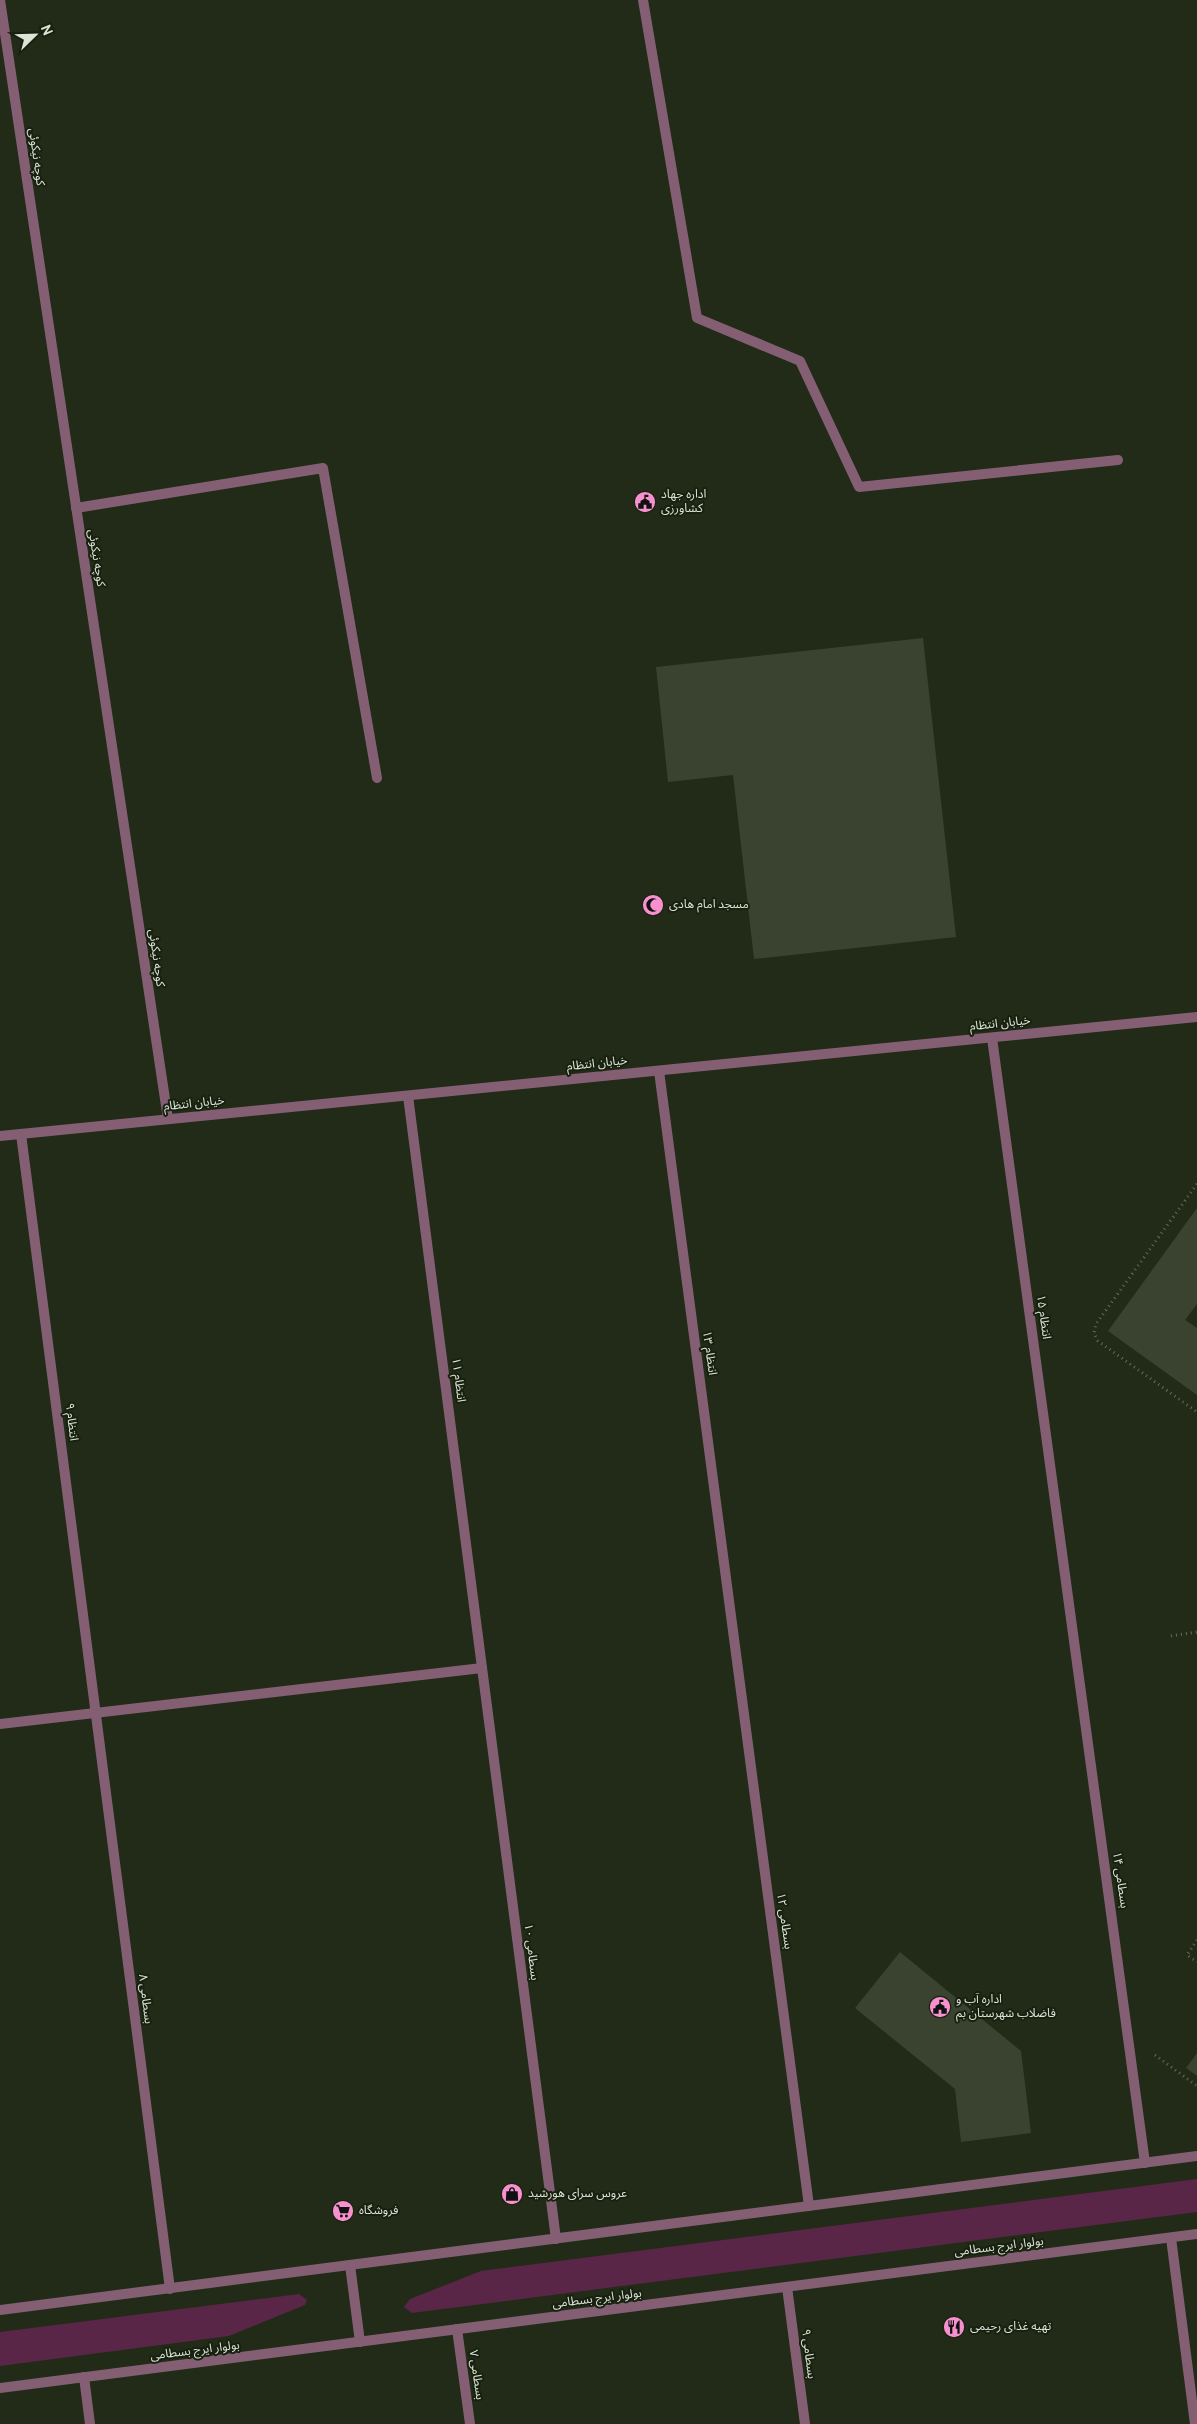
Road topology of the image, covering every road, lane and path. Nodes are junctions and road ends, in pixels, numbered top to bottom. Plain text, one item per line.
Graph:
1 (0, 0) edge
2 (643, 0) edge
3 (1118, 460) dead end
4 (76, 508) junction
5 (377, 778) dead end
6 (1197, 1017) edge
7 (992, 1038) junction
8 (659, 1071) junction
9 (408, 1096) junction
10 (168, 1119) junction
11 (21, 1134) junction
12 (0, 1136) edge
13 (1197, 1184) edge
14 (1197, 1412) edge
15 (1069, 1600) joint
16 (1197, 1632) edge
17 (1171, 1636) dead end
18 (734, 1639) joint
19 (482, 1668) junction
20 (95, 1713) junction
21 (0, 1724) edge
22 (1197, 1940) edge
23 (1197, 1962) edge
24 (1128, 2035) junction
25 (1197, 2086) edge
26 (1197, 2156) edge
27 (1145, 2163) junction
28 (810, 2206) junction
29 (1197, 2234) edge
30 (1171, 2238) junction
31 (556, 2239) junction
32 (350, 2265) junction
33 (787, 2287) junction
34 (170, 2288) junction
35 (0, 2310) edge
36 (457, 2329) junction
37 (360, 2342) junction
38 (84, 2378) junction
39 (0, 2388) edge
40 (90, 2424) edge
41 (470, 2424) edge
42 (805, 2424) edge
43 (1195, 2424) edge

1 - 4 street, کوچه نیکوئی
2 - 3 street
4 - 5 street
4 - 10 street, کوچه نیکوئی
6 - 7 street, خیابان انتظام
7 - 8 street, خیابان انتظام
7 - 15 street, انتظام ۱۵
8 - 9 street, خیابان انتظام
8 - 18 street, انتظام ۱۳
9 - 10 street, خیابان انتظام
9 - 19 street, انتظام ۱۱
10 - 11 street, خیابان انتظام
11 - 12 street, خیابان انتظام
11 - 20 street, انتظام ۹
13 - 14 path
15 - 24 street, بسطامی ۱۴
16 - 17 path
18 - 28 street, بسطامی ۱۲
19 - 20 street
19 - 31 street, بسطامی ۱۰
20 - 21 street
20 - 34 street, بسطامی ۸
22 - 23 path
24 - 25 path
24 - 27 street, بسطامی ۱۴
26 - 27 street
27 - 28 street
28 - 31 street
29 - 30 street, بولوار ایرج بسطامی
30 - 33 street, بولوار ایرج بسطامی
30 - 43 street
31 - 32 street
32 - 34 street
32 - 37 street
33 - 36 street, بولوار ایرج بسطامی
33 - 42 street, بسطامی ۹
34 - 35 street
36 - 37 street, بولوار ایرج بسطامی
36 - 41 street, بسطامی ۷
37 - 38 street, بولوار ایرج بسطامی
38 - 39 street, بولوار ایرج بسطامی
38 - 40 street

